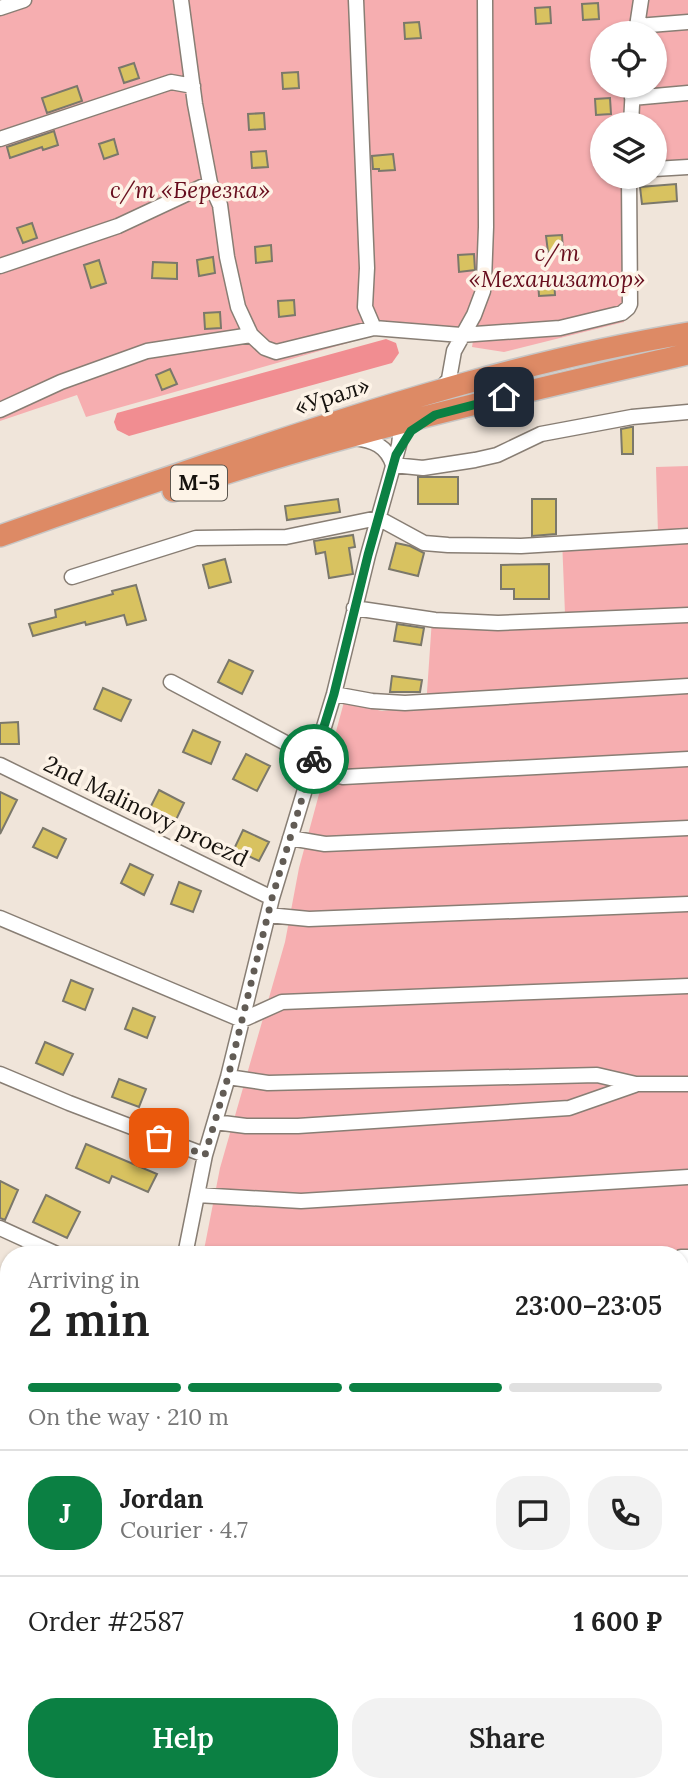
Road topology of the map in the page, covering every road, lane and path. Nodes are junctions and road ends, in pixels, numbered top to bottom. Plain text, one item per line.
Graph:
1 (24, 0) edge
2 (181, 0) edge
3 (356, 0) edge
4 (485, 0) edge
5 (641, 0) edge
6 (0, 8) edge
7 (638, 21) edge
8 (688, 22) edge
9 (667, 25) edge
10 (193, 86) junction
11 (667, 93) edge
12 (688, 93) edge
13 (0, 139) edge
14 (688, 167) edge
15 (667, 168) edge
16 (211, 183) junction
17 (629, 189) edge
18 (0, 266) edge
19 (374, 328) junction
20 (688, 333) edge
21 (251, 335) junction
22 (461, 335) junction
23 (688, 354) edge
24 (452, 364) junction
25 (479, 380) junction
26 (440, 390) junction
27 (394, 403) junction
28 (0, 411) edge
29 (688, 412) edge
30 (435, 415) junction
31 (401, 424) junction
32 (346, 439) junction
33 (394, 460) junction
34 (378, 518) junction
35 (0, 536) edge
36 (688, 536) edge
37 (0, 551) edge
38 (72, 577) dead end
39 (354, 608) junction
40 (688, 615) edge
41 (171, 682) dead end
42 (688, 686) edge
43 (334, 694) junction
44 (688, 760) edge
45 (313, 763) junction
46 (0, 765) edge
47 (688, 828) edge
48 (290, 838) junction
49 (272, 898) junction
50 (688, 904) edge
51 (268, 915) junction
52 (0, 918) edge
53 (688, 986) edge
54 (242, 1020) junction
55 (0, 1074) edge
56 (228, 1077) junction
57 (636, 1084) junction
58 (688, 1084) edge
59 (215, 1122) junction
60 (205, 1155) junction
61 (688, 1177) edge
62 (197, 1195) junction
63 (0, 1228) edge
64 (39, 1246) edge
65 (187, 1246) edge

1 - 6 street
2 - 10 street
3 - 19 street
4 - 22 street
5 - 7 street
8 - 9 street
10 - 13 street
10 - 16 street
11 - 12 street
14 - 15 street
16 - 18 street
16 - 21 street
17 - 22 street
19 - 21 street
19 - 22 street
20 - 25 highway, «Урал» / М-5
21 - 28 street
22 - 24 street
23 - 30 highway, «Урал» / М-5
24 - 25 street
24 - 26 street
25 - 26 highway, «Урал» / М-5
26 - 27 highway, «Урал» / М-5
27 - 31 street
27 - 35 highway, «Урал» / М-5
29 - 33 street
30 - 31 highway, «Урал» / М-5
30 - 33 street
31 - 32 highway, «Урал» / М-5
31 - 33 street
32 - 33 street
32 - 37 highway, «Урал» / М-5
33 - 34 street
34 - 36 street
34 - 38 street
34 - 39 street
39 - 40 street
39 - 43 street
41 - 45 street
42 - 43 street
43 - 45 street
44 - 45 street
45 - 48 street
46 - 49 street, 2nd Malinovy proezd
47 - 48 street
48 - 49 street
49 - 51 street
50 - 51 street
51 - 54 street
52 - 54 street
53 - 54 street
54 - 56 street
55 - 60 street
56 - 57 street
56 - 59 street
57 - 58 street
57 - 59 street
59 - 60 street
60 - 62 street
61 - 62 street
62 - 65 street
63 - 64 street

